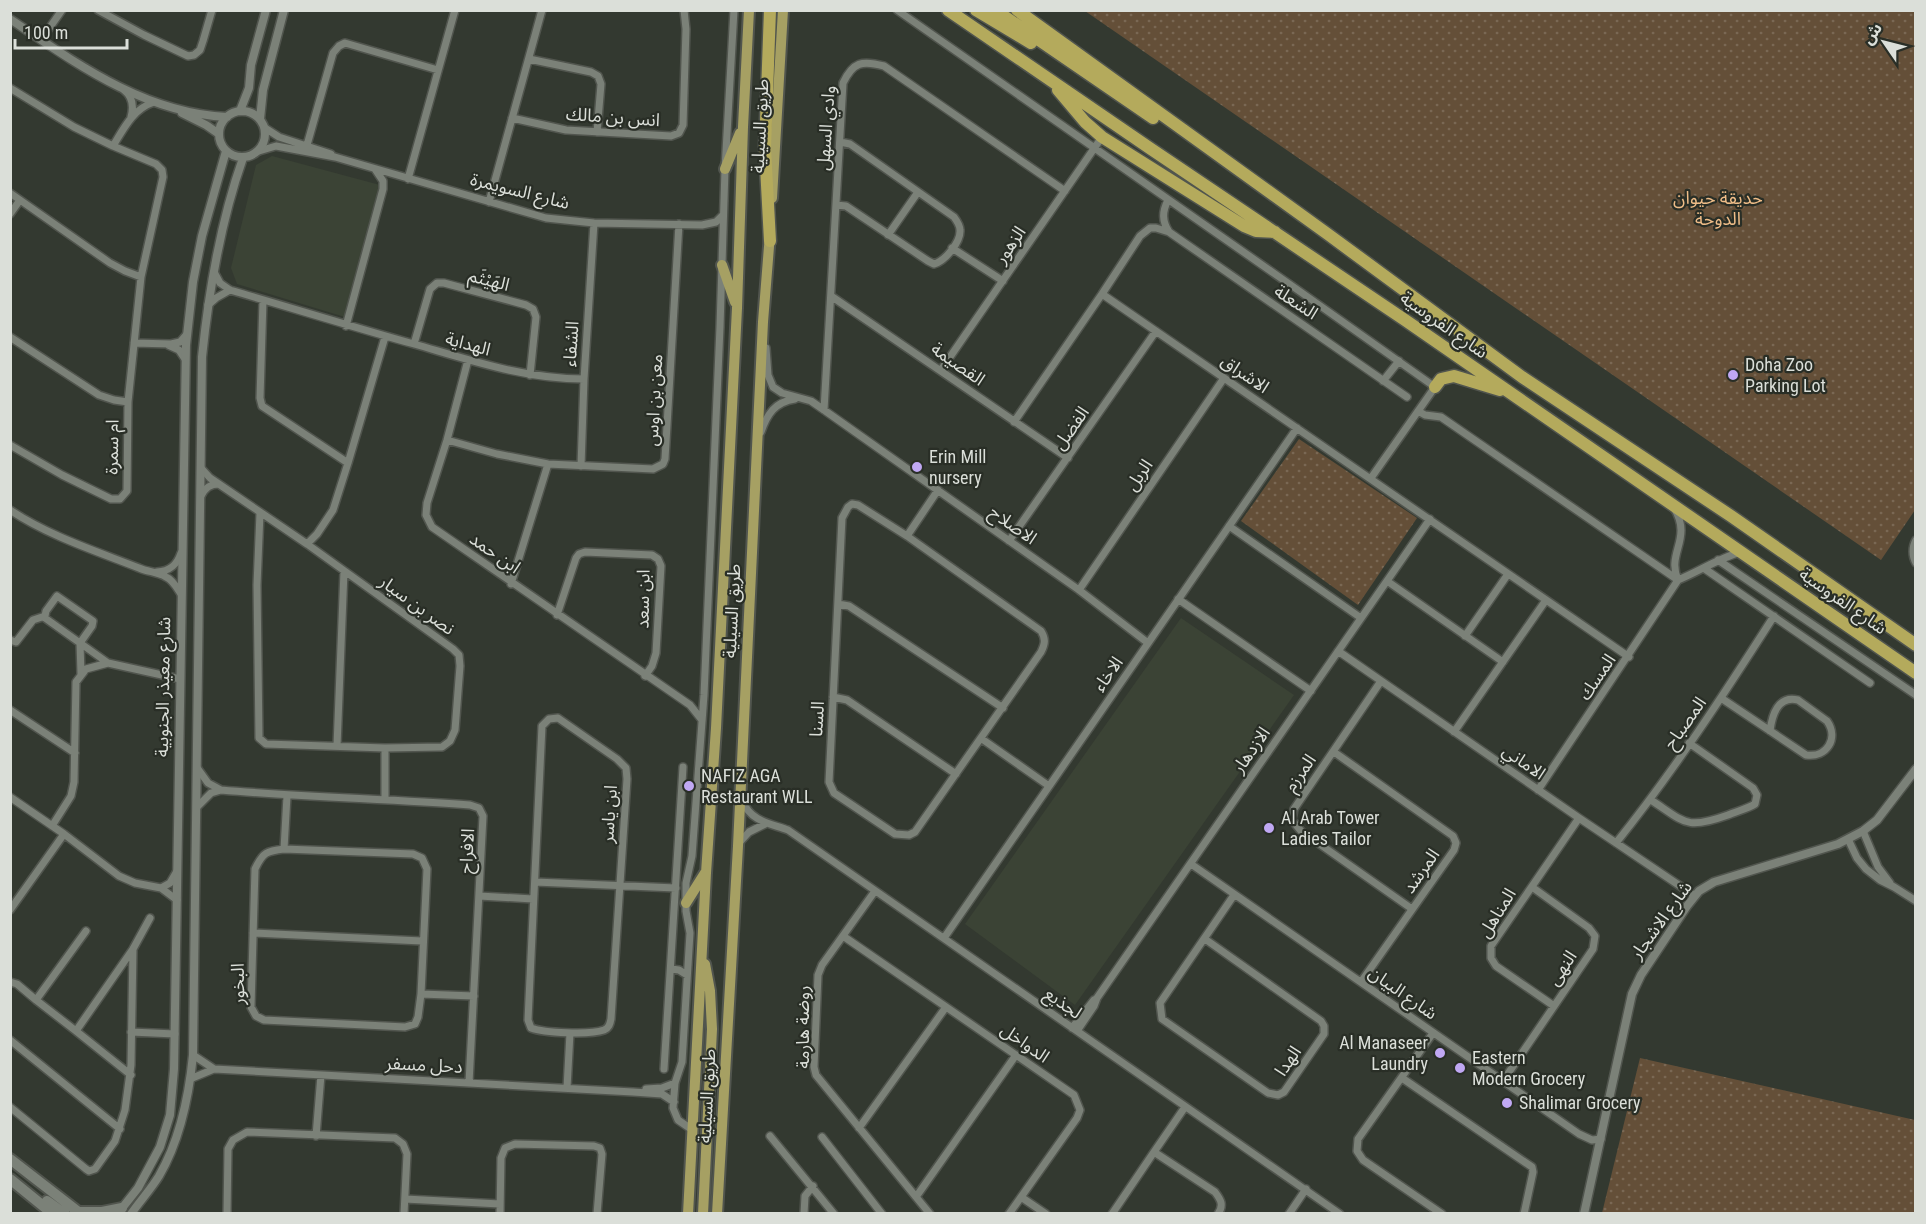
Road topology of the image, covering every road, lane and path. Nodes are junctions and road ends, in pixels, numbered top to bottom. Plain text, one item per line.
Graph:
1 (62, 10) edge
2 (98, 10) edge
3 (212, 10) edge
4 (266, 10) edge
5 (284, 10) edge
6 (455, 10) edge
7 (542, 10) edge
8 (684, 10) edge
9 (734, 10) edge
10 (749, 10) edge
11 (770, 10) edge
12 (783, 10) edge
13 (897, 10) edge
14 (948, 10) edge
15 (976, 10) edge
16 (995, 10) edge
17 (1017, 10) edge
18 (10, 19) edge
19 (41, 40) junction
20 (529, 59) junction
21 (438, 70) junction
22 (1048, 78) junction
23 (1097, 80) junction
24 (10, 88) edge
25 (124, 90) junction
26 (154, 102) junction
27 (174, 108) junction
28 (240, 111) junction
29 (226, 117) junction
30 (260, 118) junction
31 (512, 118) junction
32 (130, 119) junction
33 (743, 127) junction
34 (265, 128) junction
35 (597, 132) junction
36 (219, 134) junction
37 (840, 142) junction
38 (1098, 142) junction
39 (112, 146) junction
40 (307, 146) junction
41 (226, 151) junction
42 (259, 152) junction
43 (335, 157) junction
44 (243, 158) junction
45 (1222, 159) junction
46 (375, 169) junction
47 (724, 169) junction
48 (408, 179) junction
49 (1065, 191) junction
50 (918, 192) junction
51 (10, 193) edge
52 (20, 200) junction
53 (1168, 200) junction
54 (489, 202) junction
55 (836, 205) junction
56 (10, 214) edge
57 (723, 215) junction
58 (594, 224) junction
59 (679, 224) junction
60 (702, 225) junction
61 (1169, 232) junction
62 (1275, 232) junction
63 (888, 235) junction
64 (723, 236) junction
65 (770, 241) junction
66 (952, 248) junction
67 (722, 265) junction
68 (214, 269) junction
69 (141, 277) junction
70 (1003, 282) junction
71 (230, 290) junction
72 (1102, 294) junction
73 (831, 296) junction
74 (263, 300) junction
75 (208, 305) junction
76 (737, 308) junction
77 (763, 322) junction
78 (346, 326) junction
79 (1156, 331) junction
80 (187, 333) junction
81 (385, 337) junction
82 (10, 338) edge
83 (134, 343) junction
84 (166, 344) junction
85 (414, 344) junction
86 (185, 359) junction
87 (468, 360) junction
88 (1399, 361) junction
89 (941, 370) junction
90 (530, 375) junction
91 (1224, 378) junction
92 (584, 379) junction
93 (1383, 381) junction
94 (1437, 384) junction
95 (1512, 394) junction
96 (1407, 397) dead end
97 (798, 399) junction
98 (128, 402) junction
99 (824, 410) junction
100 (1418, 411) junction
101 (1014, 422) junction
102 (1297, 428) junction
103 (447, 440) junction
104 (757, 443) junction
105 (10, 444) edge
106 (1068, 458) junction
107 (348, 464) junction
108 (548, 464) junction
109 (581, 466) junction
110 (201, 468) junction
111 (1371, 478) junction
112 (219, 484) junction
113 (938, 490) junction
114 (201, 496) junction
115 (1670, 503) junction
116 (10, 510) edge
117 (260, 513) junction
118 (1430, 519) junction
119 (1229, 526) junction
120 (907, 536) junction
121 (1916, 540) edge
122 (1009, 541) junction
123 (307, 544) junction
124 (182, 549) junction
125 (1741, 552) junction
126 (1718, 560) junction
127 (1916, 563) edge
128 (1705, 569) junction
129 (344, 571) junction
130 (148, 572) junction
131 (1508, 574) junction
132 (1678, 580) junction
133 (1387, 581) junction
134 (512, 584) junction
135 (1079, 590) junction
136 (181, 594) junction
137 (1178, 599) junction
138 (1546, 600) junction
139 (838, 604) junction
140 (45, 615) junction
141 (557, 615) junction
142 (1774, 616) junction
143 (1361, 618) junction
144 (1465, 636) junction
145 (10, 640) edge
146 (80, 643) junction
147 (1148, 643) junction
148 (1916, 645) edge
149 (1338, 651) junction
150 (1629, 657) junction
151 (1503, 662) junction
152 (108, 663) junction
153 (1914, 673) edge
154 (81, 674) junction
155 (645, 676) junction
156 (180, 679) junction
157 (1380, 681) junction
158 (1870, 682) dead end
159 (1311, 691) junction
160 (704, 695) junction
161 (1916, 695) edge
162 (833, 696) junction
163 (1721, 698) junction
164 (684, 702) junction
165 (1003, 708) junction
166 (10, 710) edge
167 (1772, 716) junction
168 (702, 720) junction
169 (1760, 723) junction
170 (1770, 731) junction
171 (1454, 732) junction
172 (982, 739) junction
173 (1689, 743) junction
174 (337, 746) junction
175 (385, 748) junction
176 (1334, 752) junction
177 (75, 753) junction
178 (683, 767) dead end
179 (198, 769) junction
180 (1916, 769) edge
181 (956, 774) junction
182 (1049, 786) junction
183 (221, 790) junction
184 (1538, 790) junction
185 (287, 796) junction
186 (10, 797) edge
187 (740, 798) junction
188 (385, 799) junction
189 (1651, 800) junction
190 (197, 807) junction
191 (695, 809) junction
192 (681, 815) junction
193 (1579, 819) junction
194 (694, 823) junction
195 (765, 824) junction
196 (52, 826) junction
197 (1863, 831) junction
198 (64, 834) junction
199 (1848, 839) junction
200 (1617, 843) junction
201 (738, 846) junction
202 (284, 849) junction
203 (1191, 864) junction
204 (177, 870) junction
205 (706, 873) junction
206 (535, 882) junction
207 (619, 885) junction
208 (1532, 887) junction
209 (1894, 887) junction
210 (161, 888) junction
211 (676, 888) junction
212 (875, 891) junction
213 (1234, 895) junction
214 (479, 896) junction
215 (1695, 896) junction
216 (533, 899) junction
217 (177, 900) junction
218 (1916, 901) edge
219 (686, 903) junction
220 (1412, 909) junction
221 (10, 910) edge
222 (150, 918) dead end
223 (86, 931) dead end
224 (253, 933) junction
225 (843, 936) junction
226 (944, 938) junction
227 (1205, 939) junction
228 (422, 941) junction
229 (133, 949) junction
230 (702, 952) junction
231 (688, 961) junction
232 (671, 967) junction
233 (687, 975) junction
234 (10, 982) edge
235 (1361, 982) junction
236 (421, 994) junction
237 (474, 996) junction
238 (36, 1000) junction
239 (1554, 1006) junction
240 (946, 1007) junction
241 (1075, 1029) junction
242 (76, 1031) junction
243 (131, 1032) junction
244 (570, 1033) junction
245 (1433, 1033) junction
246 (175, 1034) junction
247 (10, 1040) edge
248 (194, 1055) junction
249 (1016, 1055) junction
250 (664, 1068) dead end
251 (214, 1069) junction
252 (321, 1075) junction
253 (130, 1076) junction
254 (1401, 1078) junction
255 (190, 1079) junction
256 (1503, 1081) junction
257 (470, 1083) junction
258 (675, 1083) junction
259 (567, 1088) junction
260 (633, 1092) junction
261 (674, 1102) junction
262 (10, 1107) edge
263 (1185, 1107) junction
264 (859, 1128) junction
265 (120, 1129) junction
266 (691, 1129) junction
267 (316, 1136) junction
268 (770, 1136) dead end
269 (822, 1137) dead end
270 (1601, 1139) junction
271 (1154, 1152) junction
272 (10, 1159) edge
273 (10, 1179) edge
274 (813, 1186) junction
275 (1305, 1189) junction
276 (32, 1197) junction
277 (916, 1197) junction
278 (1021, 1197) junction
279 (405, 1198) junction
280 (500, 1204) junction
281 (124, 1212) edge
282 (80, 1213) edge
283 (53, 1214) edge
284 (65, 1214) edge
285 (227, 1214) edge
286 (404, 1214) edge
287 (500, 1214) edge
288 (597, 1214) edge
289 (686, 1214) edge
290 (703, 1214) edge
291 (717, 1214) edge
292 (804, 1214) edge
293 (834, 1214) edge
294 (882, 1214) edge
295 (930, 1214) edge
296 (1009, 1214) edge
297 (1046, 1214) edge
298 (1112, 1214) edge
299 (1218, 1214) edge
300 (1289, 1214) edge
301 (1340, 1214) edge
302 (1442, 1214) edge
303 (1524, 1214) edge
304 (1584, 1214) edge

1 - 19 street
2 - 3 street
4 - 28 street
5 - 30 street
6 - 21 street
7 - 20 street
8 - 35 street, انس بن مالك
9 - 47 street, طريق السيلية
10 - 33 main road, طريق السيلية
11 - 65 highway
12 - 65 main road, طريق السيلية
13 - 38 street
14 - 22 highway, شارع الفروسية
15 - 23 highway
16 - 23 highway
17 - 45 highway, شارع الفروسية
18 - 19 street
19 - 25 street
20 - 31 street
20 - 35 street
21 - 40 street
21 - 48 street
22 - 38 highway
22 - 62 highway, شارع الفروسية
23 - 45 highway
24 - 39 street, ام سمرة
25 - 26 street
25 - 32 street
26 - 27 street
26 - 32 street
27 - 29 street
27 - 36 street
28 - 29 street
28 - 30 street
29 - 36 street
30 - 34 street
31 - 35 street, انس بن مالك
31 - 54 street
32 - 39 street
33 - 47 main road
33 - 76 main road, طريق السيلية
34 - 40 street, شارع السويمرة
34 - 42 street
36 - 41 street
37 - 49 street, وادي السهل
37 - 50 street
37 - 55 street, وادي السهل
38 - 49 street, الزهور
38 - 53 street
38 - 62 highway
39 - 69 street, ام سمرة
40 - 43 street, شارع السويمرة
41 - 44 street
41 - 80 street, شارع معيذر الجنوبية
42 - 43 street, شارع السويمرة
42 - 44 street
43 - 46 street, شارع السويمرة
44 - 68 street, شارع معيذر الجنوبية
45 - 148 highway, شارع الفروسية
46 - 48 street, شارع السويمرة
46 - 78 street
47 - 57 street, طريق السيلية
48 - 54 street, شارع السويمرة
49 - 70 street, الزهور
50 - 63 street
50 - 66 street
51 - 52 street
52 - 56 street
52 - 69 street
53 - 61 street
53 - 88 street
54 - 58 street, شارع السويمرة
55 - 63 street
55 - 73 street, وادي السهل
57 - 60 street, شارع السويمرة
57 - 64 street, طريق السيلية
58 - 59 street, شارع السويمرة
58 - 92 street, الشفاء
59 - 60 street, شارع السويمرة
59 - 109 street, معن بن اوس
60 - 64 street, شارع السويمرة
61 - 72 street
61 - 93 street, الشعلة
62 - 95 highway, شارع الفروسية
63 - 66 street
64 - 67 street, طريق السيلية
65 - 77 main road, طريق السيلية
66 - 70 street
67 - 76 main road
67 - 160 street, طريق السيلية
68 - 71 street
68 - 75 street, شارع معيذر الجنوبية
69 - 83 street, ام سمرة
70 - 89 street, الزهور
71 - 74 street, الهداية
71 - 75 street
72 - 79 street, الاشراق
72 - 101 street
73 - 89 street, القصيمة
73 - 99 street, وادي السهل
74 - 78 street, الهداية
74 - 107 street
75 - 110 street, شارع معيذر الجنوبية
76 - 205 main road, طريق السيلية
77 - 97 street, الاصلاح
77 - 104 main road, طريق السيلية
78 - 81 street, الهداية
79 - 91 street, الاشراق
79 - 106 street, الفضل
80 - 84 street
80 - 86 street, شارع معيذر الجنوبية
81 - 85 street, الهداية
81 - 107 street
82 - 98 street
83 - 84 street
83 - 98 street, ام سمرة
84 - 86 street
85 - 87 street, الهداية
85 - 90 street, الهَيْثَم
86 - 124 street, شارع معيذر الجنوبية
87 - 90 street, الهداية
87 - 103 street, ابن حمد
88 - 93 street
88 - 94 street
89 - 101 street, القصيمة
90 - 92 street, الهداية
91 - 102 street, الاشراق
91 - 135 street, الربل
92 - 109 street, الشفاء
93 - 96 street, الشعلة
94 - 95 highway
94 - 100 street
95 - 115 highway, شارع الفروسية
97 - 99 street, الاصلاح
97 - 104 street
98 - 105 street, ام سمرة
99 - 113 street, الاصلاح
100 - 111 street
100 - 132 street
101 - 106 street, القصيمة
102 - 111 street, الاشراق
102 - 119 street, الاخاء
103 - 108 street, معن بن اوس
103 - 134 street, ابن حمد
104 - 187 main road, طريق السيلية
106 - 122 street, الفضل
107 - 123 street
108 - 109 street, معن بن اوس
108 - 134 street
110 - 112 street, نصر بن سيار
110 - 114 street, شارع معيذر الجنوبية
111 - 118 street, الاشراق
112 - 114 street
112 - 117 street, نصر بن سيار
113 - 120 street
113 - 122 street, الاصلاح
114 - 179 street, شارع معيذر الجنوبية
115 - 125 highway, شارع الفروسية
115 - 132 street
116 - 130 street
117 - 123 street, نصر بن سيار
117 - 174 street, نصر بن سيار
118 - 131 street, الاشراق
118 - 133 street, الازدهار
119 - 137 street, الاخاء
119 - 143 street
120 - 139 street, السنا
120 - 165 street, السنا
121 - 127 street
122 - 135 street, الاصلاح
123 - 129 street, نصر بن سيار
124 - 130 street
124 - 136 street, شارع معيذر الجنوبية
125 - 126 street
125 - 153 highway, شارع الفروسية
126 - 128 street
126 - 161 street
128 - 132 street
128 - 142 street
129 - 174 street
129 - 175 street, نصر بن سيار
130 - 136 street
131 - 138 street, الاشراق
131 - 144 street
132 - 150 street, المسك
133 - 143 street, الازدهار
133 - 144 street
134 - 141 street, ابن حمد
135 - 147 street, الاصلاح
136 - 156 street, شارع معيذر الجنوبية
137 - 147 street, الاخاء
137 - 159 street
138 - 150 street, الاشراق
138 - 151 street
139 - 162 street, السنا
139 - 165 street
140 - 145 street
140 - 146 street
140 - 146 street
141 - 155 street, ابن حمد
141 - 155 street, ابن سعد
142 - 158 street
142 - 163 street, المصباح
143 - 149 street, الازدهار
144 - 151 street
146 - 152 street
146 - 154 street
147 - 182 street, الاخاء
149 - 157 street, الاماني
149 - 159 street, الازدهار
150 - 184 street, المسك
151 - 171 street
152 - 154 street
152 - 156 street
154 - 177 street
155 - 164 street, ابن حمد
156 - 204 street, شارع معيذر الجنوبية
157 - 171 street, الاماني
157 - 176 street, المرزم
159 - 203 street, الازدهار
160 - 164 street
160 - 168 street, طريق السيلية
162 - 181 street
162 - 181 street, السنا
163 - 169 street
163 - 173 street, المصباح
164 - 168 street, ابن حمد
165 - 172 street, السنا
166 - 177 street
167 - 169 street
167 - 170 street
167 - 170 street
168 - 191 street, طريق السيلية
169 - 170 street
171 - 184 street, الاماني
172 - 181 street, السنا
172 - 182 street
173 - 189 street, المصباح
173 - 189 street
174 - 175 street, نصر بن سيار
175 - 188 street
176 - 220 street, المرزم
176 - 220 street, المرشد
177 - 196 street
178 - 192 street
179 - 183 street
179 - 190 street, شارع معيذر الجنوبية
180 - 197 street, شارع الاشجار
182 - 226 street, الاخاء
183 - 185 street, الافراح
183 - 190 street
184 - 193 street, الاماني
185 - 188 street, الافراح
185 - 202 street
186 - 196 street
187 - 195 street, لجذيع
187 - 201 main road, طريق السيلية
188 - 214 street, الافراح
189 - 200 street, المصباح
190 - 248 street, شارع معيذر الجنوبية
191 - 192 street
191 - 194 street, طريق السيلية
192 - 194 street
192 - 211 street
193 - 200 street, الاماني
193 - 208 street, المناهل
194 - 219 street, طريق السيلية
195 - 201 street
195 - 212 street, لجذيع
196 - 198 street
197 - 199 street, شارع الاشجار
197 - 209 street
198 - 210 street
198 - 221 street
199 - 209 street
199 - 215 street, شارع الاشجار
200 - 215 street, الاماني
201 - 291 main road, طريق السيلية
202 - 224 street, البخور
202 - 228 street, البخور
203 - 213 street, شارع البيان
203 - 241 street, الازدهار
204 - 210 street
204 - 217 street, شارع معيذر الجنوبية
205 - 219 main road
205 - 230 main road, طريق السيلية
206 - 207 street
206 - 207 street, ابن ياسر
206 - 216 street, ابن ياسر
207 - 211 street
207 - 244 street, ابن ياسر
208 - 239 street, النهى
208 - 239 street, المناهل
209 - 218 street
210 - 217 street
211 - 232 street
212 - 225 street, روضة هارمة
212 - 226 street, لجذيع
213 - 227 street, الهدا
213 - 235 street, شارع البيان
214 - 216 street
214 - 237 street, الافراح
215 - 270 street, شارع الاشجار
216 - 244 street, ابن ياسر
217 - 246 street, شارع معيذر الجنوبية
219 - 231 street, طريق السيلية
220 - 235 street, المرشد
222 - 229 street
223 - 238 street
224 - 228 street
224 - 236 street, البخور
225 - 240 street, الدواخل
225 - 264 street, روضة هارمة
226 - 241 street, لجذيع
227 - 227 street, الهدا
228 - 236 street, البخور
229 - 242 street
229 - 243 street
230 - 266 main road, طريق السيلية
230 - 290 main road
231 - 232 street
231 - 233 street, طريق السيلية
232 - 233 street
232 - 250 street
233 - 258 street, طريق السيلية
234 - 238 street
235 - 245 street, شارع البيان
236 - 237 street
237 - 257 street, الافراح
238 - 242 street
239 - 256 street, النهى
240 - 249 street, الدواخل
240 - 264 street
241 - 263 street, لجذيع
242 - 253 street
243 - 246 street
243 - 253 street
244 - 259 street
245 - 254 street
245 - 256 street, شارع البيان
246 - 281 street, شارع معيذر الجنوبية
247 - 265 street
248 - 251 street
248 - 255 street, شارع معيذر الجنوبية
249 - 277 street
249 - 278 street, الدواخل
251 - 252 street, دحل مسفر
251 - 255 street, دحل مسفر
252 - 257 street, دحل مسفر
252 - 267 street
253 - 265 street
254 - 302 street
254 - 303 street
255 - 281 street, شارع معيذر الجنوبية
256 - 270 street, شارع البيان
257 - 259 street, دحل مسفر
258 - 260 street, دحل مسفر
258 - 261 street, طريق السيلية
259 - 260 street, دحل مسفر
260 - 261 street, دحل مسفر
261 - 266 street, طريق السيلية
262 - 265 street
263 - 271 street
263 - 275 street, لجذيع
264 - 277 street, روضة هارمة
266 - 289 main road, طريق السيلية
267 - 279 street
267 - 285 street
268 - 274 street
269 - 294 street
270 - 304 street, شارع الاشجار
271 - 298 street
271 - 299 street
272 - 282 main road
273 - 276 main road
274 - 292 street
274 - 293 street
275 - 300 street
275 - 301 street, لجذيع
276 - 283 main road
276 - 284 main road
277 - 295 street, روضة هارمة
278 - 296 street, الدواخل
278 - 297 street
279 - 280 street
279 - 286 street
280 - 287 street
280 - 288 street
281 - 282 main road

